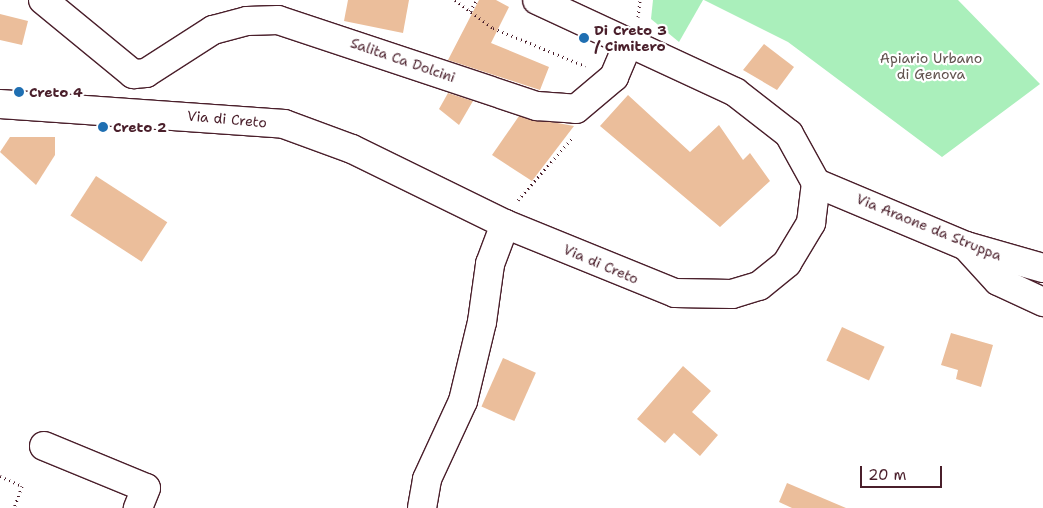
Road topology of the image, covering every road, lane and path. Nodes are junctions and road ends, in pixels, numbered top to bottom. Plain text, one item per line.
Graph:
1 (43, 0) edge
2 (455, 0) edge
3 (477, 0) edge
4 (536, 0) edge
5 (470, 11) junction
6 (629, 42) junction
7 (614, 77) junction
8 (0, 104) edge
9 (816, 183) junction
10 (505, 224) junction
11 (966, 246) junction
12 (1043, 268) edge
13 (1043, 302) edge
14 (44, 446) dead end
15 (0, 476) edge
16 (14, 508) edge
17 (138, 508) edge
18 (422, 508) edge

1 - 7 street, Salita Ca Dolcini
2 - 5 path
3 - 5 path
4 - 6 street, Via di Creto
5 - 7 path
6 - 7 street
6 - 9 street, Via di Creto
8 - 10 street, Via di Creto
9 - 10 street, Via di Creto
9 - 11 street, Via Araone da Struppa
10 - 18 street
11 - 12 street, Via Araone da Struppa
11 - 13 street
14 - 17 street
15 - 16 path

